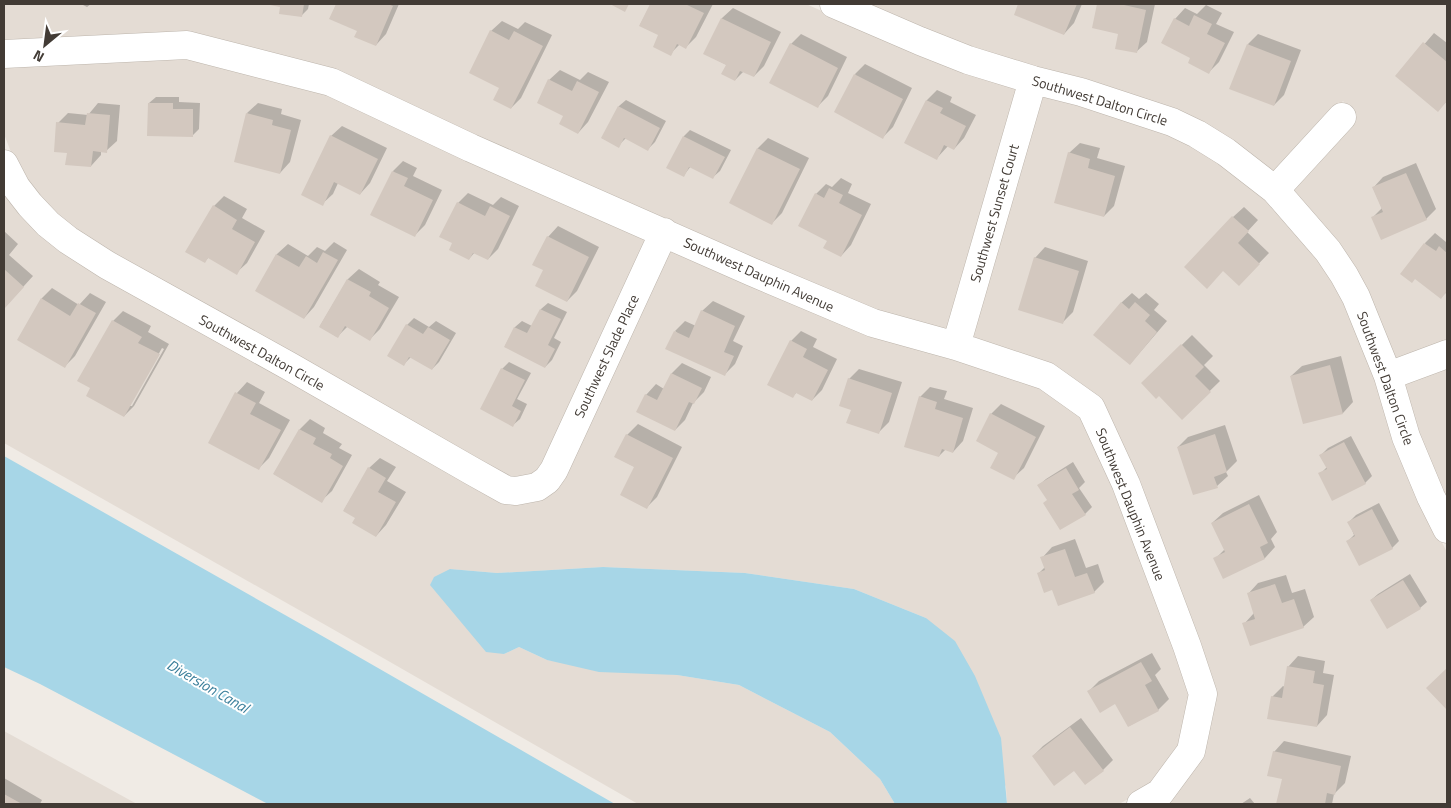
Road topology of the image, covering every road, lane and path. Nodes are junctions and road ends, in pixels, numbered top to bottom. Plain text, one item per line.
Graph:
1 (834, 4) edge
2 (4, 54) edge
3 (1033, 80) junction
4 (1342, 116) dead end
5 (4, 164) edge
6 (1275, 190) junction
7 (664, 232) junction
8 (956, 346) junction
9 (1447, 354) edge
10 (1388, 376) junction
11 (547, 480) joint
12 (1447, 529) edge
13 (1141, 804) edge

1 - 3 street, Southwest Dalton Circle
2 - 7 street, Southwest Dauphin Avenue
3 - 6 street, Southwest Dalton Circle
3 - 8 street, Southwest Sunset Court
4 - 6 street
5 - 11 street, Southwest Dalton Circle
6 - 10 street, Southwest Dalton Circle
7 - 8 street, Southwest Dauphin Avenue
7 - 11 street, Southwest Slade Place
8 - 13 street, Southwest Dauphin Avenue
9 - 10 street
10 - 12 street, Southwest Dalton Circle

